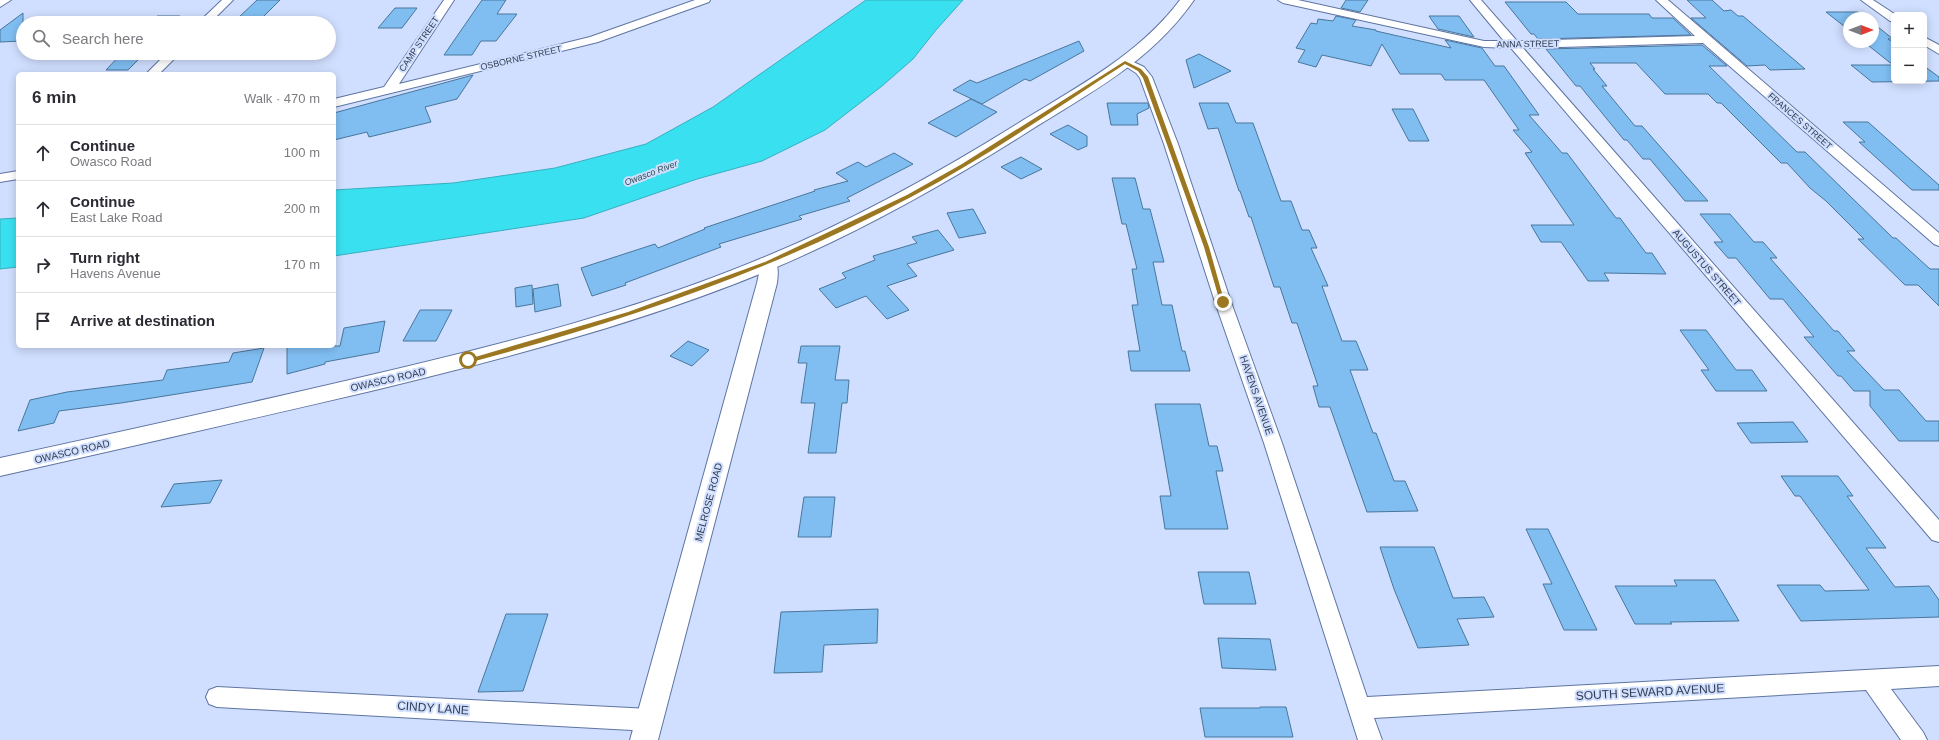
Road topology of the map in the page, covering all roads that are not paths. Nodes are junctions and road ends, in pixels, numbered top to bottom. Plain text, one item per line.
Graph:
1 (6, 0) edge
2 (228, 0) edge
3 (449, 0) edge
4 (705, 0) edge
5 (1187, 0) edge
6 (1283, 0) edge
7 (1475, 0) edge
8 (1661, 0) edge
9 (1866, 0) edge
10 (689, 3) edge
11 (0, 4) edge
12 (211, 16) edge
13 (1891, 18) edge
14 (1706, 39) junction
15 (1927, 42) edge
16 (1514, 45) junction
17 (1939, 50) edge
18 (167, 60) edge
19 (1127, 60) junction
20 (154, 72) edge
21 (389, 89) junction
22 (336, 102) edge
23 (16, 175) edge
24 (0, 178) edge
25 (1939, 241) edge
26 (767, 263) junction
27 (0, 467) edge
28 (1939, 534) edge
29 (1939, 676) edge
30 (1872, 680) junction
31 (217, 697) dead end
32 (1360, 708) junction
33 (647, 730) edge
34 (1370, 740) edge
35 (1916, 740) edge

1 - 11 street
2 - 12 street
3 - 21 street, CAMP STREET
4 - 10 street, OSBORNE STREET
5 - 19 main road, OWASCO ROAD
6 - 16 street, ANNA STREET
7 - 16 street, AUGUSTUS STREET
8 - 14 street, FRANCES STREET
9 - 13 street
10 - 21 street, OSBORNE STREET
14 - 16 street, ANNA STREET
14 - 25 street, FRANCES STREET
15 - 17 street
16 - 28 street, AUGUSTUS STREET
18 - 20 street
19 - 26 main road, OWASCO ROAD
19 - 32 street, HAVENS AVENUE
21 - 22 street, OSBORNE STREET
23 - 24 street
26 - 27 main road, OWASCO ROAD
26 - 33 street, MELROSE ROAD
29 - 30 street, SOUTH SEWARD AVENUE
30 - 32 street, SOUTH SEWARD AVENUE
30 - 35 street
31 - 33 street, CINDY LANE
32 - 34 street, HAVENS AVENUE

